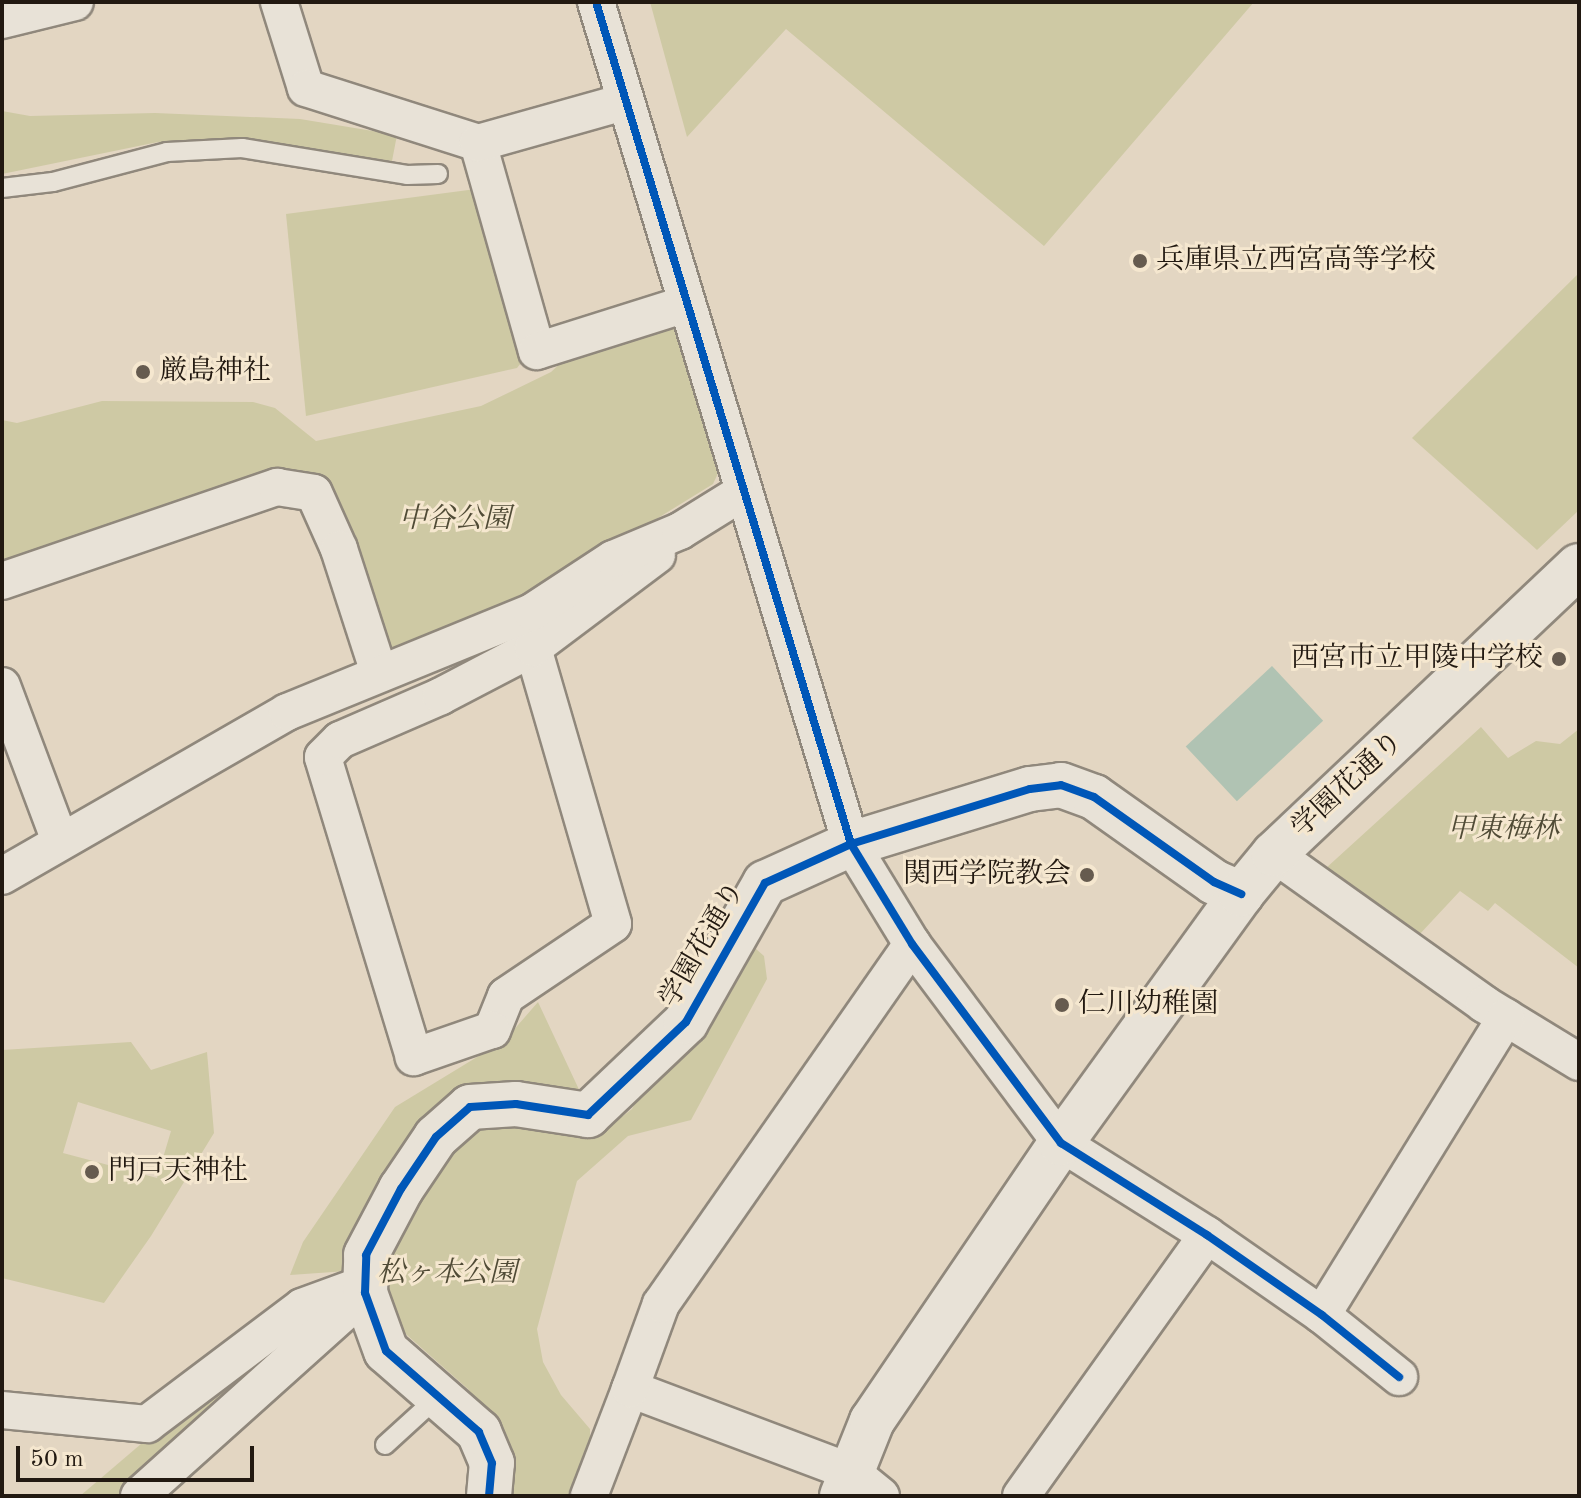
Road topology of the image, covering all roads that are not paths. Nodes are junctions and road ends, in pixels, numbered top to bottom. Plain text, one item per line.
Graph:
1 (75, 2) edge
2 (279, 2) edge
3 (596, 2) edge
4 (2, 20) edge
5 (624, 102) junction
6 (478, 143) junction
7 (438, 174) dead end
8 (2, 188) edge
9 (686, 304) junction
10 (743, 492) junction
11 (680, 531) junction
12 (1579, 566) edge
13 (2, 581) edge
14 (533, 648) junction
15 (379, 673) junction
16 (2, 686) edge
17 (60, 841) junction
18 (851, 844) junction
19 (1274, 854) junction
20 (2, 876) edge
21 (1241, 894) junction
22 (912, 944) junction
23 (1506, 1017) junction
24 (1579, 1062) edge
25 (1061, 1143) junction
26 (1207, 1235) junction
27 (365, 1289) junction
28 (1322, 1315) junction
29 (1399, 1377) dead end
30 (630, 1389) junction
31 (440, 1395) junction
32 (2, 1410) edge
33 (385, 1445) dead end
34 (858, 1488) edge
35 (139, 1496) edge
36 (489, 1496) edge
37 (589, 1496) edge
38 (1021, 1496) edge

1 - 4 street
2 - 6 street
3 - 5 street
5 - 6 street
5 - 9 street
6 - 9 street
7 - 8 lane
9 - 10 street
10 - 11 street
10 - 18 street
11 - 14 street
11 - 15 street
12 - 19 street, 学園花通り
13 - 15 street
14 - 14 street
15 - 17 street
16 - 17 street
17 - 20 street
18 - 21 street, 学園花通り
18 - 22 street
18 - 27 street, 学園花通り
19 - 21 street, 学園花通り
19 - 23 street
21 - 25 street
22 - 25 street
22 - 30 street
23 - 24 street
23 - 28 street
25 - 26 street
25 - 34 street
26 - 28 street
26 - 38 street
27 - 31 street, 学園花通り
27 - 32 street
27 - 35 street
28 - 29 street
30 - 34 street
30 - 37 street
31 - 33 lane
31 - 36 street, 学園花通り

